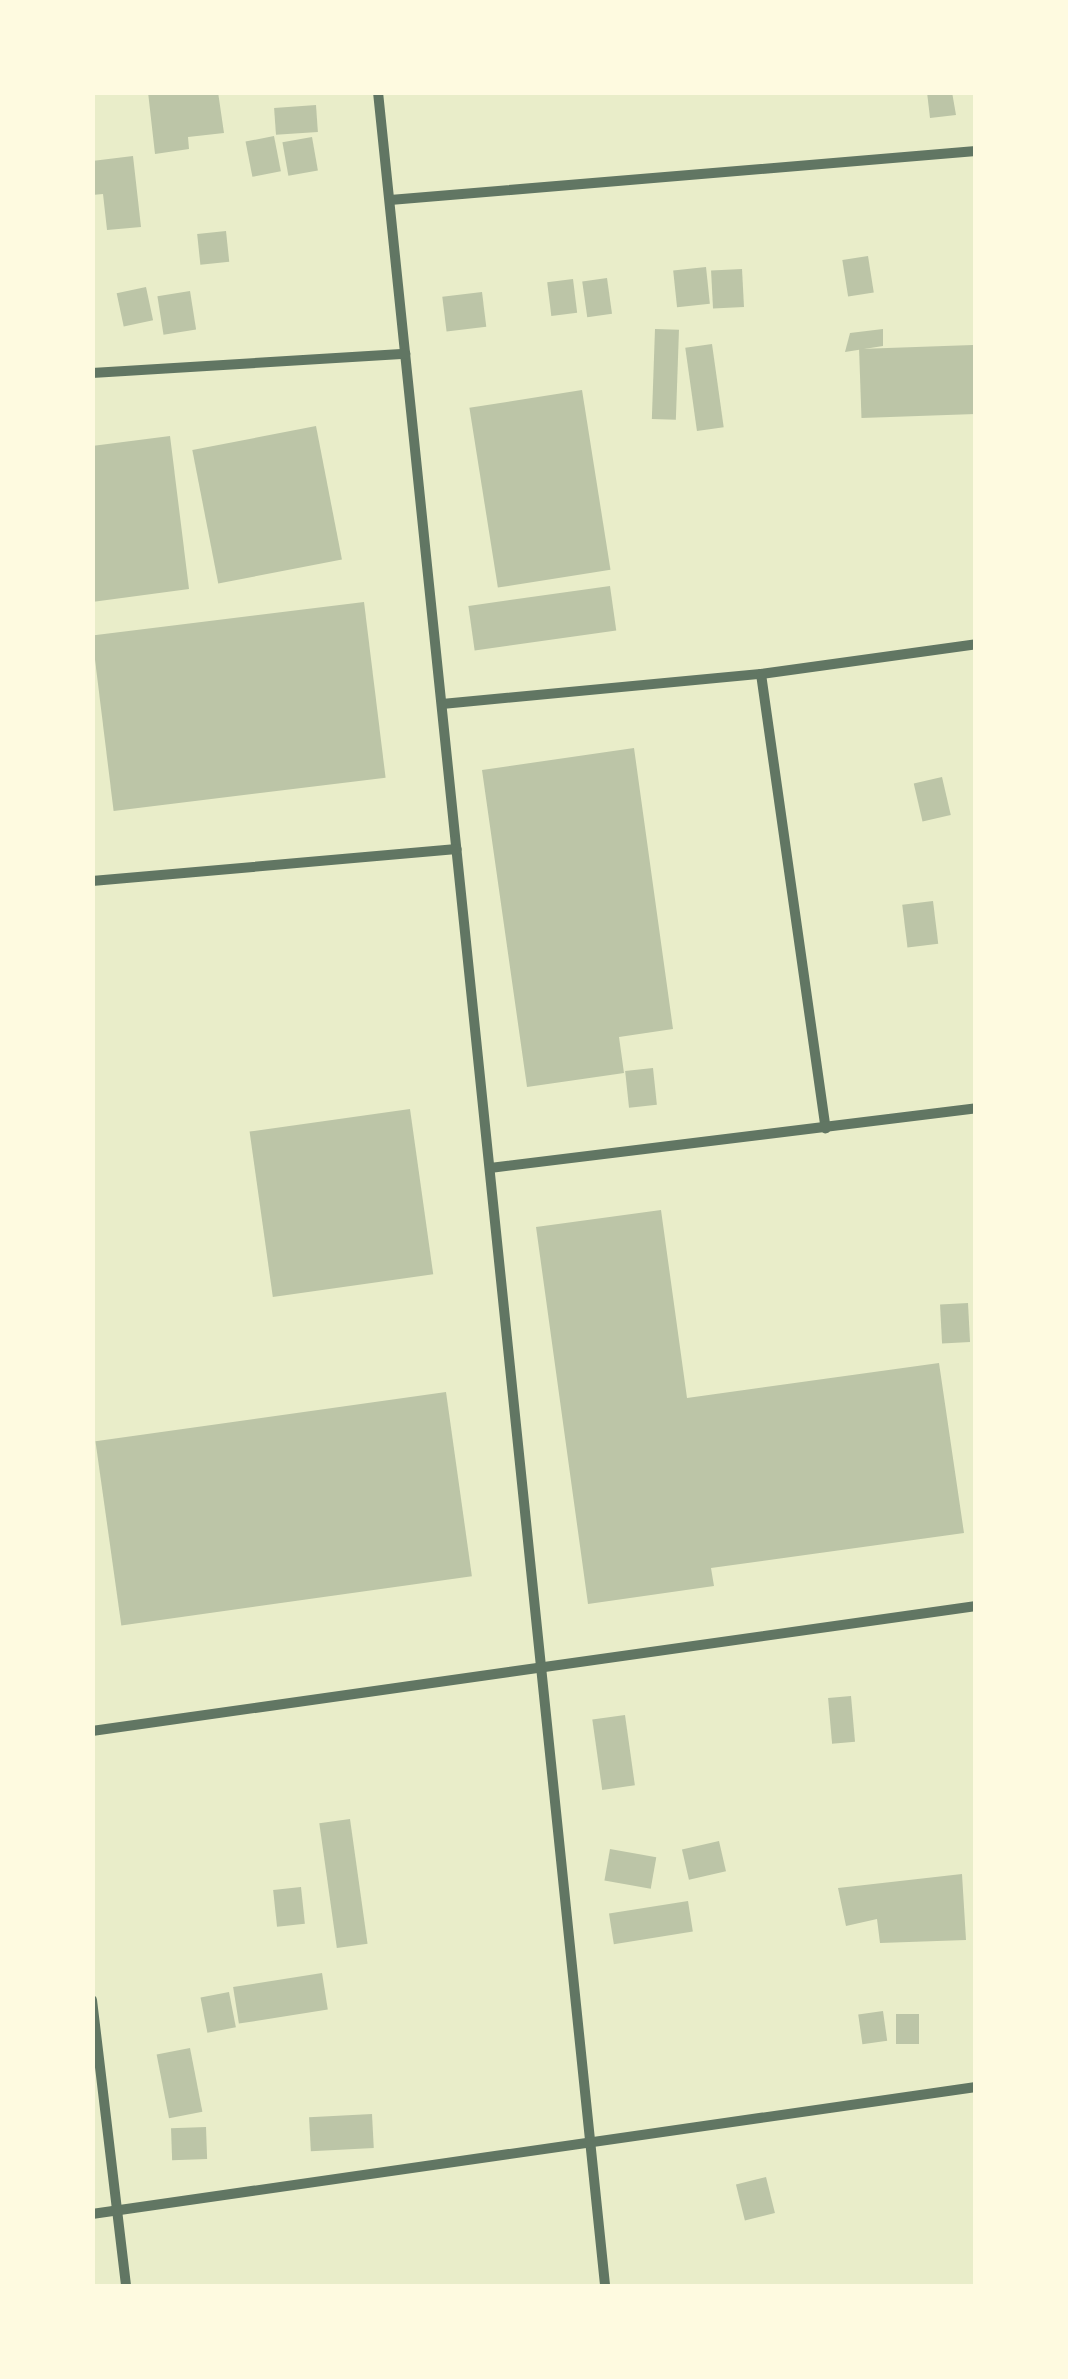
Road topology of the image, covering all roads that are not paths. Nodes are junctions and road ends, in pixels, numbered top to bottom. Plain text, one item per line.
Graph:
1 (378, 92) edge
2 (976, 151) edge
3 (390, 200) junction
4 (406, 354) junction
5 (92, 374) edge
6 (976, 644) edge
7 (761, 674) junction
8 (442, 704) junction
9 (457, 849) junction
10 (92, 881) edge
11 (976, 1108) edge
12 (826, 1128) junction
13 (490, 1168) junction
14 (976, 1606) edge
15 (538, 1669) junction
16 (92, 1731) edge
17 (92, 2000) edge
18 (976, 2088) edge
19 (590, 2144) junction
20 (118, 2211) junction
21 (92, 2214) edge
22 (126, 2286) edge
23 (605, 2286) edge

1 - 3 street
2 - 3 street
3 - 4 street
4 - 5 street
4 - 8 street
6 - 7 street
7 - 8 street
7 - 12 street
8 - 9 street
9 - 10 street
9 - 13 street
11 - 12 street
12 - 13 street
13 - 15 street
14 - 15 street
15 - 16 street
15 - 19 street
17 - 20 street
18 - 19 street
19 - 20 street
19 - 23 street
20 - 21 street
20 - 22 street

